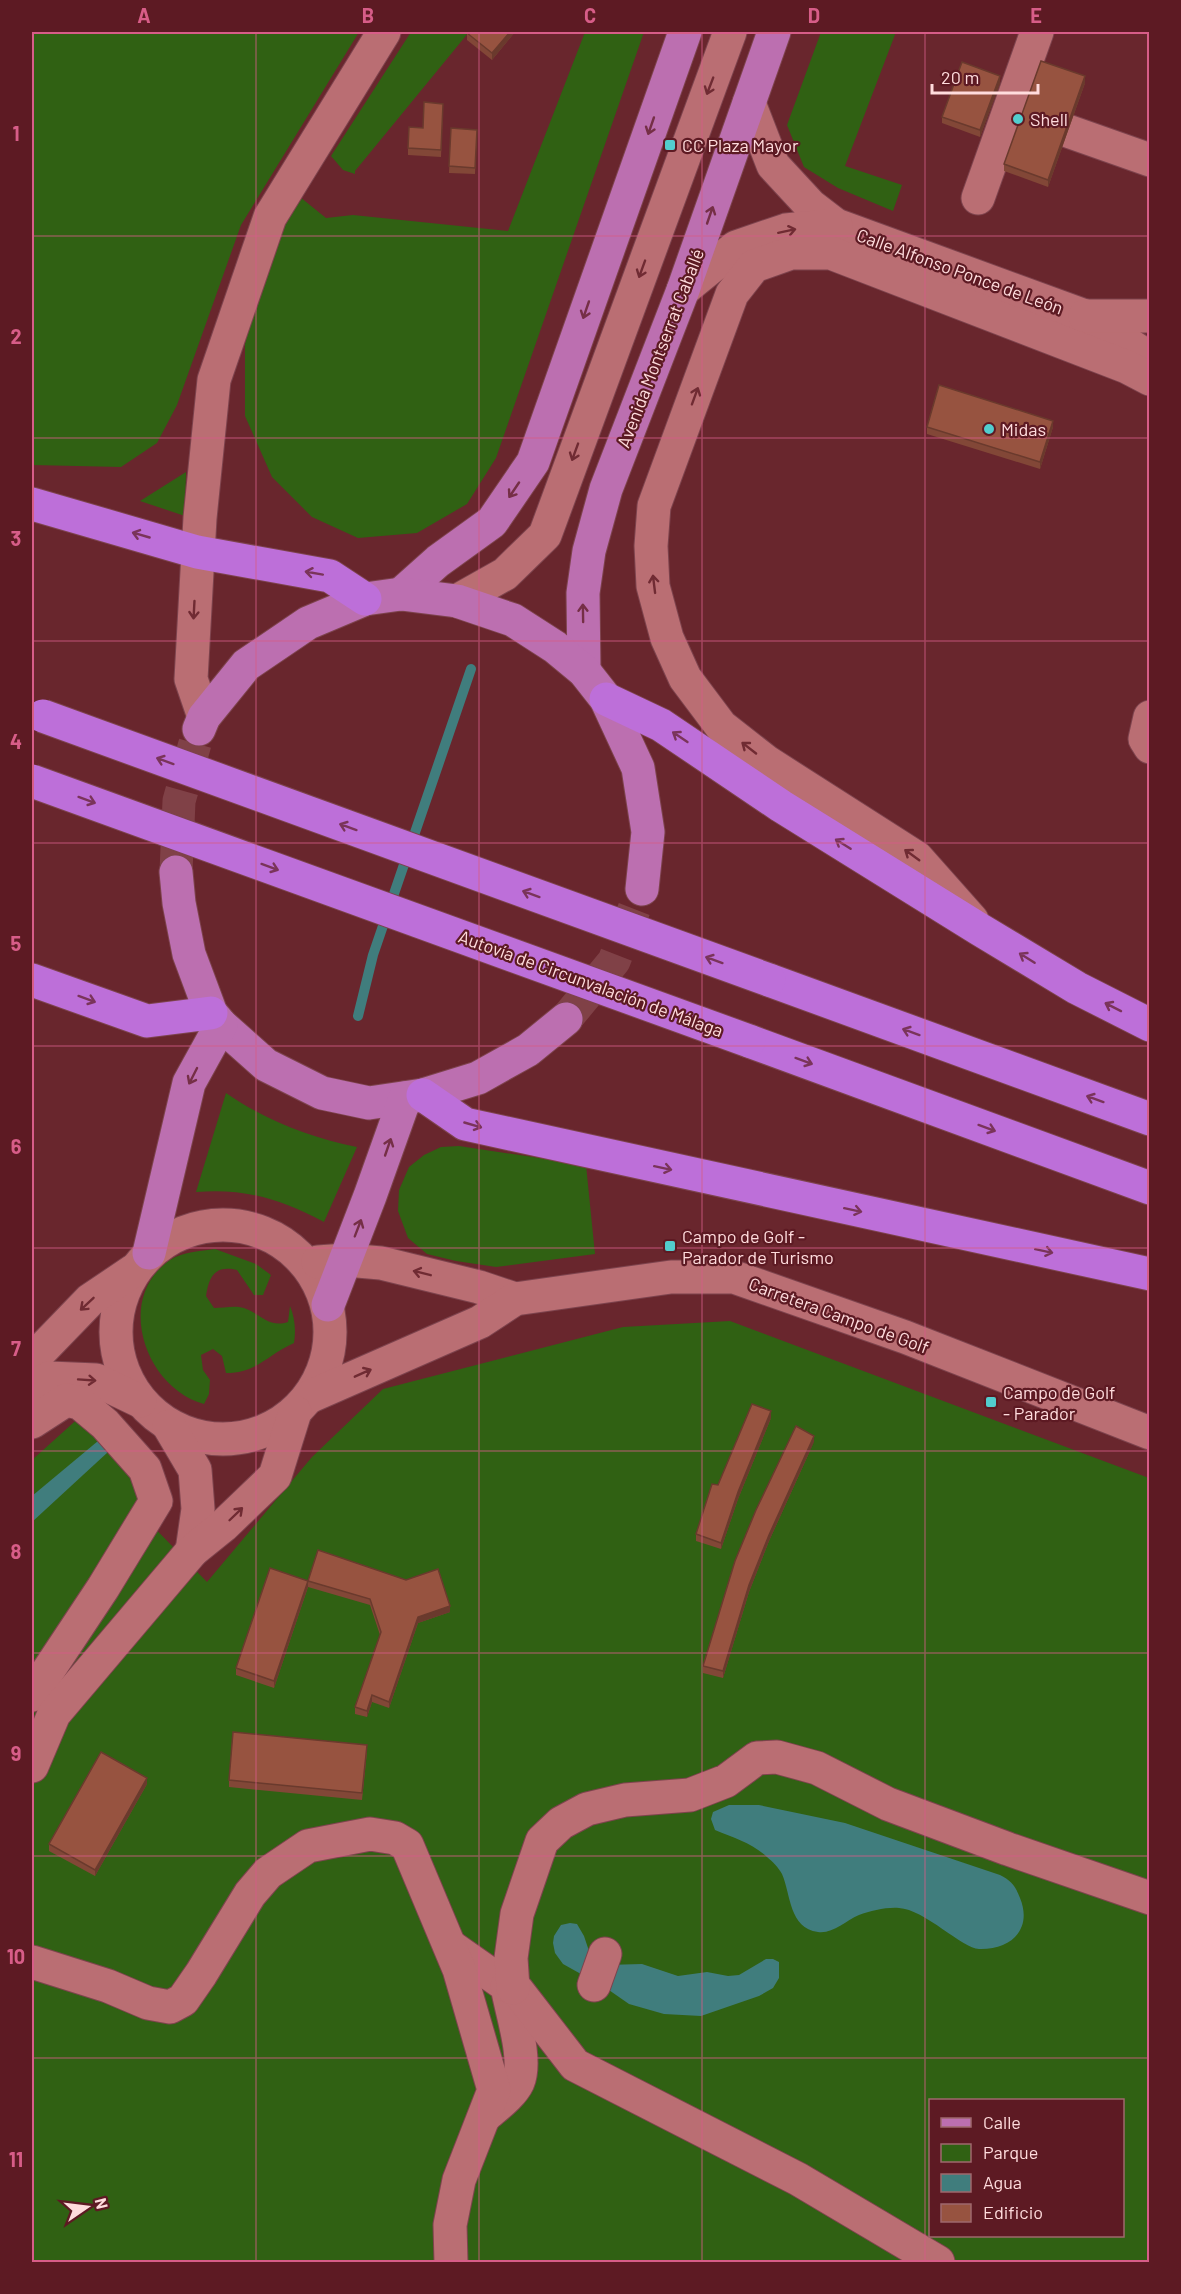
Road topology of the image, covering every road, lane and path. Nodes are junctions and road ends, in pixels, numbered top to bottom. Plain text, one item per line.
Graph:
1 (384, 32) edge
2 (685, 32) edge
3 (730, 32) edge
4 (774, 32) edge
5 (1037, 32) edge
6 (749, 103) junction
7 (1010, 110) junction
8 (1149, 160) edge
9 (978, 198) dead end
10 (836, 225) junction
11 (683, 290) junction
12 (1084, 316) junction
13 (1149, 316) edge
14 (1149, 358) edge
15 (1149, 379) edge
16 (32, 504) edge
17 (197, 552) junction
18 (401, 594) junction
19 (365, 599) junction
20 (457, 601) junction
21 (584, 671) junction
22 (606, 699) junction
23 (37, 714) edge
24 (1149, 717) edge
25 (202, 723) joint
26 (1149, 747) edge
27 (32, 781) edge
28 (176, 872) tunnel mouth
29 (642, 889) tunnel mouth
30 (979, 928) junction
31 (32, 980) edge
32 (216, 1019) junction
33 (566, 1019) tunnel mouth
34 (1149, 1025) edge
35 (414, 1096) junction
36 (1149, 1119) edge
37 (1149, 1188) edge
38 (346, 1260) junction
39 (142, 1261) junction
40 (306, 1262) junction
41 (1149, 1274) edge
42 (515, 1299) junction
43 (328, 1305) junction
44 (32, 1360) edge
45 (32, 1387) edge
46 (140, 1401) junction
47 (302, 1405) junction
48 (32, 1422) edge
49 (170, 1426) junction
50 (1149, 1433) edge
51 (192, 1551) junction
52 (32, 1695) edge
53 (32, 1766) edge
54 (1149, 1898) edge
55 (450, 1946) junction
56 (605, 1954) dead end
57 (32, 1962) edge
58 (594, 1985) dead end
59 (510, 1987) junction
60 (484, 2117) junction
61 (453, 2256) edge
62 (938, 2262) edge

1 - 17 street
2 -> 18 main road
3 -> 20 street
4 - 6 main road, Avenida Montserrat Caballé
5 - 7 street
6 - 10 street, Calle Alfonso Ponce de León
11 -> 6 main road, Avenida Montserrat Caballé
7 - 8 street
7 - 9 street
11 -> 10 street, Calle Alfonso Ponce de León
10 - 12 street, Calle Alfonso Ponce de León
21 -> 11 main road, Avenida Montserrat Caballé
12 - 13 street, Calle Alfonso Ponce de León
12 - 14 street, Calle Alfonso Ponce de León
30 -> 15 street
17 -> 16 highway
19 -> 17 highway
17 -> 25 street
18 - 19 main road
18 - 20 main road
19 - 25 main road
20 - 21 main road
21 - 22 main road
22 - 29 main road
30 -> 22 highway
36 -> 23 highway, bridge
24 - 26 street
27 -> 37 highway, Autovía de Circunvalación de Málaga, bridge
28 - 32 main road
34 -> 30 highway
31 -> 32 highway
32 - 35 main road
32 -> 39 main road
33 - 35 main road
38 -> 35 main road
35 -> 41 highway
38 - 40 street, Carretera Campo de Golf
42 -> 38 street, Carretera Campo de Golf
38 - 43 main road
39 - 40 street
39 -> 44 street
39 - 46 street
40 - 43 street
47 -> 42 street, Carretera Campo de Golf
42 - 50 street, Carretera Campo de Golf
43 - 47 street
45 -> 46 street
46 - 49 street
47 - 49 street, Carretera Campo de Golf
51 -> 47 street
48 - 52 street
49 - 51 street
51 - 53 street
54 - 59 street
55 - 57 street
55 - 59 street
55 - 60 street
56 - 58 street
59 - 60 street
59 - 62 street
60 - 61 street

